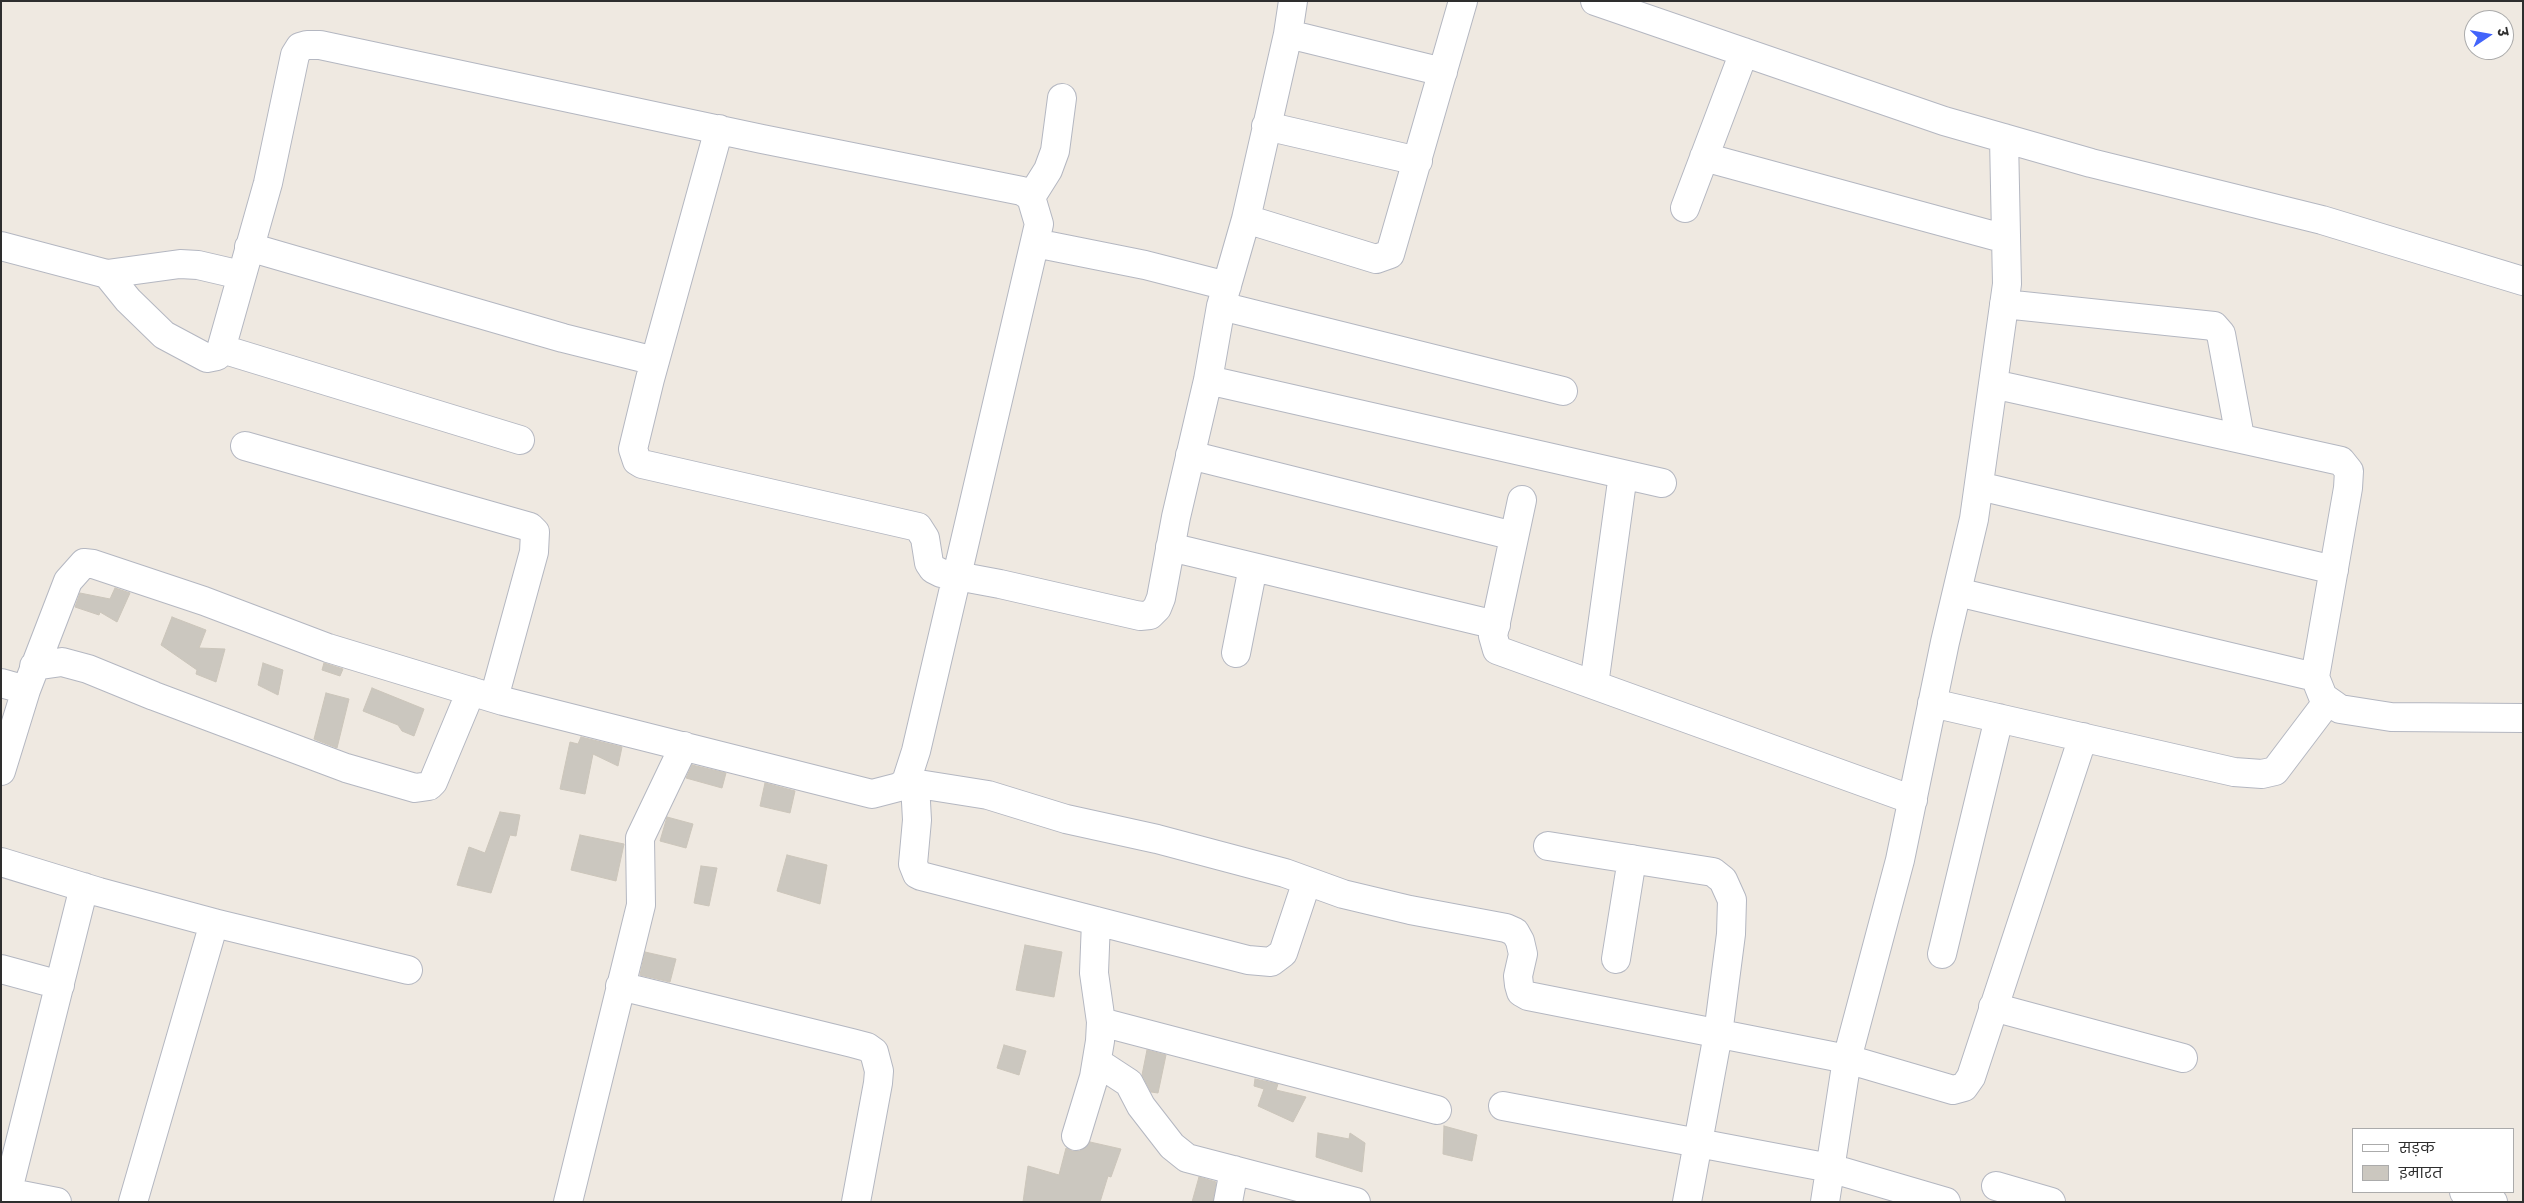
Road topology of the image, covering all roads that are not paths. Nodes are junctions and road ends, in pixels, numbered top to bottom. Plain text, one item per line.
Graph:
1 (1293, 1) edge
2 (1463, 1) edge
3 (1595, 1) edge
4 (1288, 34) junction
5 (1744, 52) junction
6 (1443, 72) junction
7 (1062, 98) dead end
8 (1266, 126) junction
9 (719, 129) junction
10 (2004, 138) junction
11 (1704, 157) junction
12 (1418, 161) junction
13 (1031, 197) junction
14 (1685, 208) dead end
15 (1246, 219) junction
16 (2006, 239) junction
17 (1035, 243) junction
18 (1, 246) edge
19 (249, 247) junction
20 (107, 274) junction
21 (241, 275) junction
22 (2523, 281) edge
23 (1224, 296) junction
24 (2004, 304) junction
25 (222, 349) junction
26 (655, 361) junction
27 (1208, 380) junction
28 (1993, 384) junction
29 (1563, 391) dead end
30 (2240, 437) junction
31 (520, 440) dead end
32 (245, 446) dead end
33 (1190, 456) junction
34 (1623, 474) junction
35 (1662, 483) dead end
36 (1979, 486) junction
37 (1522, 500) dead end
38 (1514, 536) junction
39 (1170, 547) junction
40 (1252, 567) junction
41 (2334, 570) junction
42 (956, 576) junction
43 (1957, 592) junction
44 (1496, 625) junction
45 (1236, 653) dead end
46 (2315, 677) junction
47 (21, 680) edge
48 (1594, 685) junction
49 (483, 694) junction
50 (2328, 701) junction
51 (1932, 703) junction
52 (1999, 718) junction
53 (2523, 718) edge
54 (2083, 736) junction
55 (684, 746) junction
56 (1, 770) edge
57 (910, 783) junction
58 (1913, 800) junction
59 (1548, 846) dead end
60 (1632, 859) junction
61 (1, 862) edge
62 (1307, 881) junction
63 (84, 887) junction
64 (1096, 921) junction
65 (214, 923) junction
66 (1942, 954) dead end
67 (1616, 959) dead end
68 (1, 969) edge
69 (408, 970) dead end
70 (60, 985) junction
71 (620, 986) junction
72 (1993, 1007) junction
73 (1101, 1022) junction
74 (1718, 1034) junction
75 (2183, 1058) dead end
76 (1847, 1059) junction
77 (1097, 1062) junction
78 (1503, 1106) dead end
79 (1438, 1110) dead end
80 (1076, 1136) dead end
81 (1697, 1143) junction
82 (1830, 1168) junction
83 (1234, 1170) junction
84 (1996, 1186) dead end
85 (2467, 1193) edge
86 (5, 1195) edge
87 (57, 1202) edge
88 (133, 1202) edge
89 (568, 1202) edge
90 (856, 1202) edge
91 (1228, 1202) edge
92 (1356, 1202) edge
93 (1687, 1202) edge
94 (1825, 1202) edge
95 (1946, 1202) edge
96 (2051, 1202) edge
97 (2494, 1202) edge

1 - 4 street
2 - 6 street
3 - 5 street
4 - 6 street
4 - 8 street
5 - 10 street
5 - 11 street
6 - 12 street
7 - 13 street
8 - 12 street
8 - 15 street
9 - 13 street
9 - 19 street
9 - 26 street
10 - 16 street
10 - 22 street
11 - 14 street
11 - 16 street
12 - 15 street
13 - 17 street
15 - 23 street
16 - 24 street
17 - 23 street
17 - 42 street
18 - 20 street
19 - 21 street
19 - 26 street
20 - 21 street
20 - 25 street
21 - 25 street
23 - 27 street
23 - 29 street
24 - 28 street
24 - 30 street
25 - 31 street
26 - 42 street
27 - 33 street
27 - 34 street
28 - 30 street
28 - 36 street
30 - 41 street
32 - 49 street
33 - 38 street
33 - 39 street
34 - 35 street
34 - 48 street
36 - 41 street
36 - 43 street
37 - 38 street
38 - 44 street
39 - 40 street
39 - 42 street
40 - 44 street
40 - 45 street
41 - 46 street
42 - 57 street
43 - 46 street
43 - 51 street
44 - 48 street
46 - 50 street
47 - 49 street
47 - 49 street
47 - 56 street
48 - 58 street
49 - 55 street
50 - 53 street
50 - 54 street
51 - 52 street
51 - 58 street
52 - 54 street
52 - 66 street
54 - 72 street
55 - 57 street
55 - 71 street
57 - 62 street
57 - 64 street
58 - 76 street
59 - 60 street
60 - 67 street
60 - 74 street
61 - 63 street
62 - 64 street
62 - 74 street
63 - 65 street
63 - 70 street
64 - 73 street
65 - 69 street
65 - 88 street
68 - 70 street
70 - 86 street
71 - 89 street
71 - 90 street
72 - 75 street
72 - 76 street
73 - 77 street
73 - 79 street
74 - 76 street
74 - 81 street
76 - 82 street
77 - 80 street
77 - 83 street
78 - 81 street
81 - 82 street
81 - 93 street
82 - 94 street
82 - 95 street
83 - 91 street
83 - 92 street
84 - 96 street
85 - 97 street
86 - 87 street

